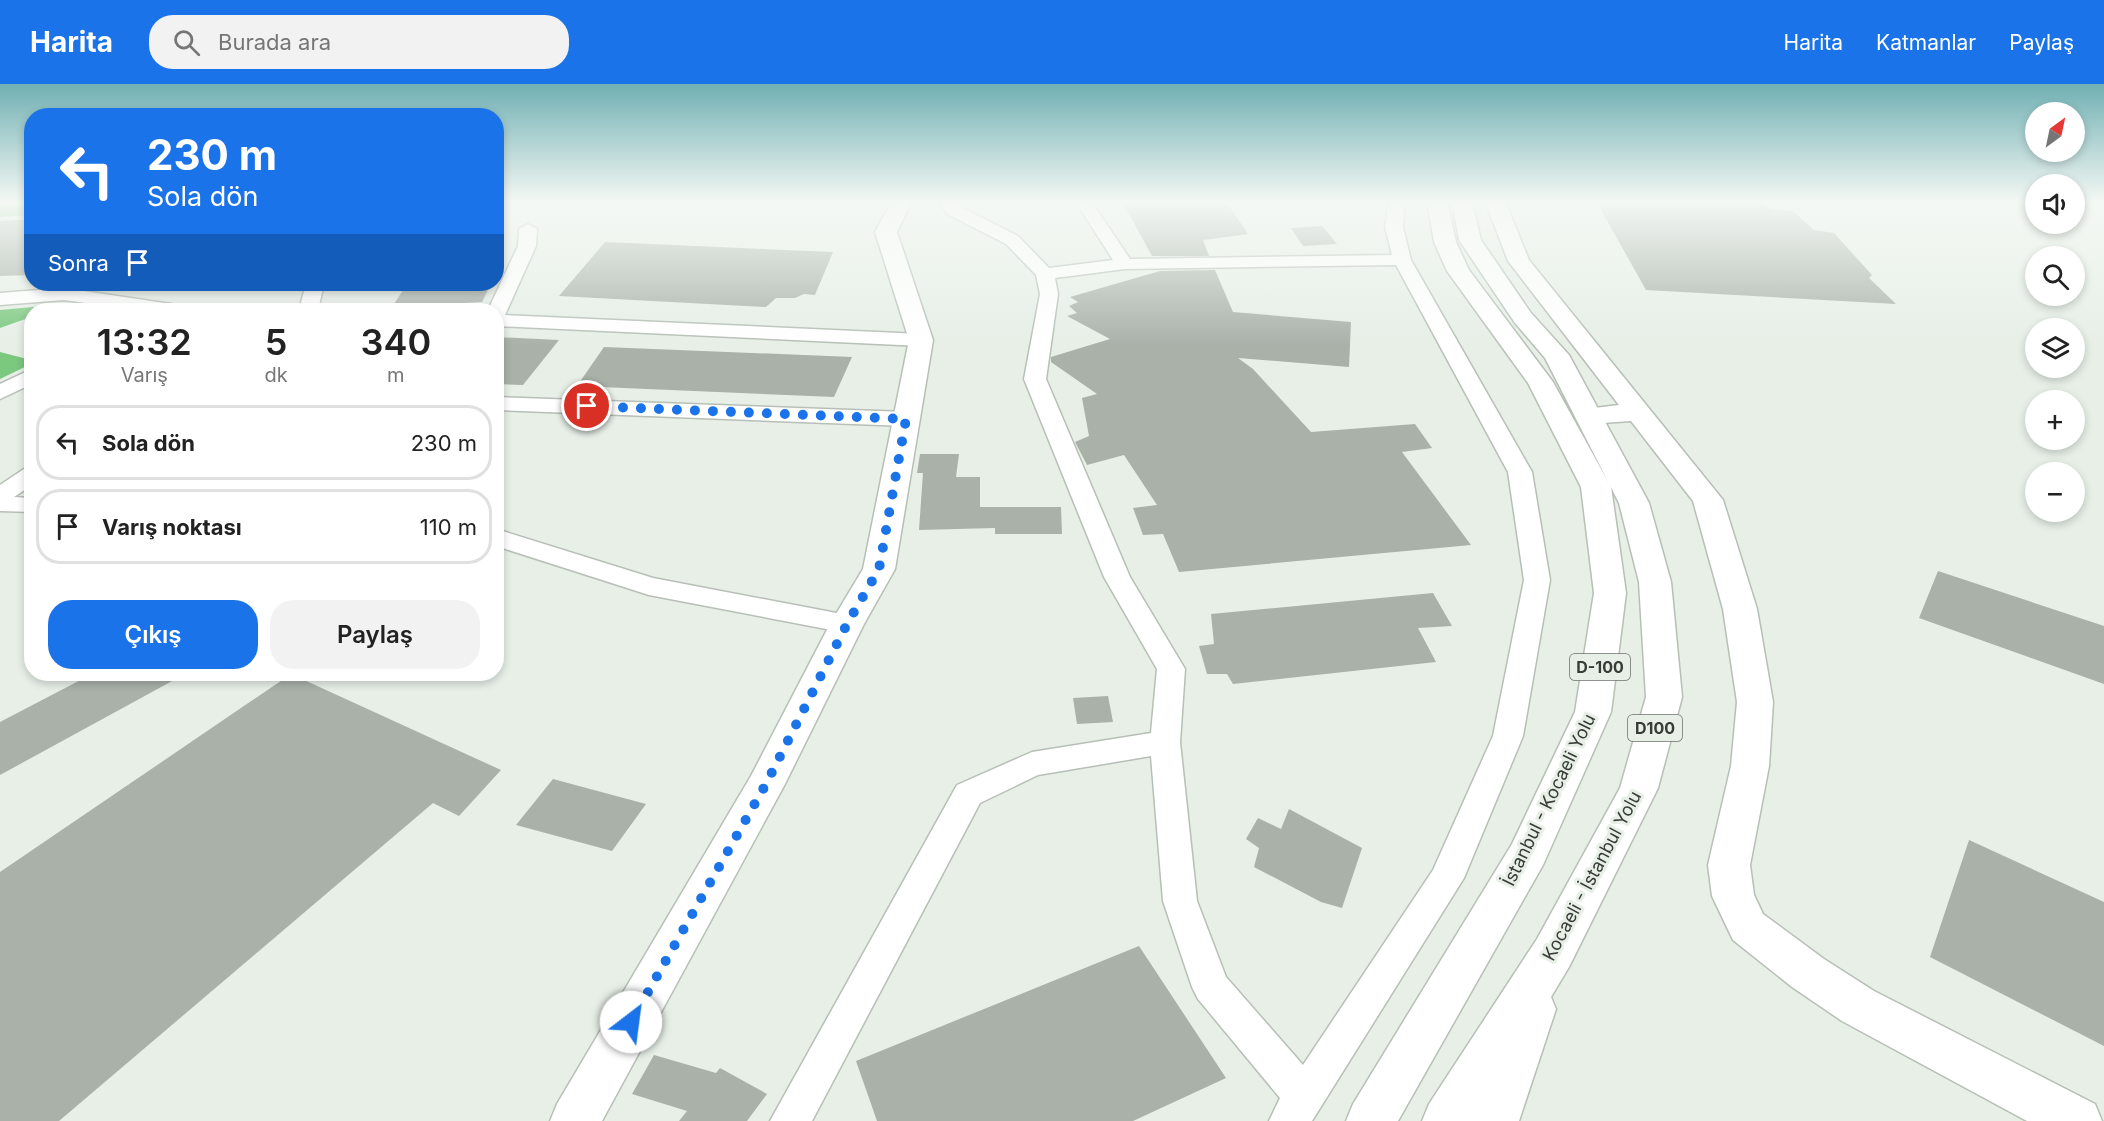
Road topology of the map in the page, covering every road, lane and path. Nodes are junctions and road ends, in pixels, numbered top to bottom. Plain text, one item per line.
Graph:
1 (525, 249) edge
2 (892, 249) edge
3 (1021, 249) edge
4 (1115, 249) edge
5 (1399, 249) edge
6 (1448, 249) edge
7 (1476, 249) edge
8 (1514, 249) edge
9 (1402, 260) junction
10 (1125, 264) junction
11 (1044, 274) junction
12 (0, 299) edge
13 (124, 303) edge
14 (501, 303) edge
15 (504, 320) edge
16 (921, 340) junction
17 (24, 381) edge
18 (0, 393) edge
19 (504, 402) edge
20 (1638, 412) junction
21 (1588, 416) junction
22 (906, 419) junction
23 (24, 480) edge
24 (0, 496) edge
25 (0, 504) edge
26 (24, 505) edge
27 (504, 540) edge
28 (847, 624) junction
29 (1165, 742) junction
30 (1553, 953) junction
31 (1304, 1096) junction
32 (575, 1121) edge
33 (790, 1121) edge
34 (1289, 1121) edge
35 (1371, 1121) edge
36 (1447, 1121) edge
37 (1494, 1121) edge
38 (2077, 1121) edge

1 - 14 street
2 - 16 main road
3 - 11 street
4 - 10 street
5 - 9 street
6 - 35 main road, İstanbul - Kocaeli Yolu / D-100
7 - 21 main road, Kocaeli - İstanbul Yolu / D100
8 - 20 main road
9 - 10 street
9 - 31 street
10 - 11 street
11 - 29 street
12 - 13 street
15 - 16 street
16 - 22 main road
17 - 18 street
19 - 22 street
20 - 21 main road
20 - 38 main road
21 - 30 main road, Kocaeli - İstanbul Yolu / D100
22 - 28 main road
23 - 24 street
25 - 26 street
27 - 28 street
28 - 32 main road
29 - 31 street
29 - 33 street
30 - 36 main road, Kocaeli - İstanbul Yolu / D100
30 - 37 main road
31 - 34 street

